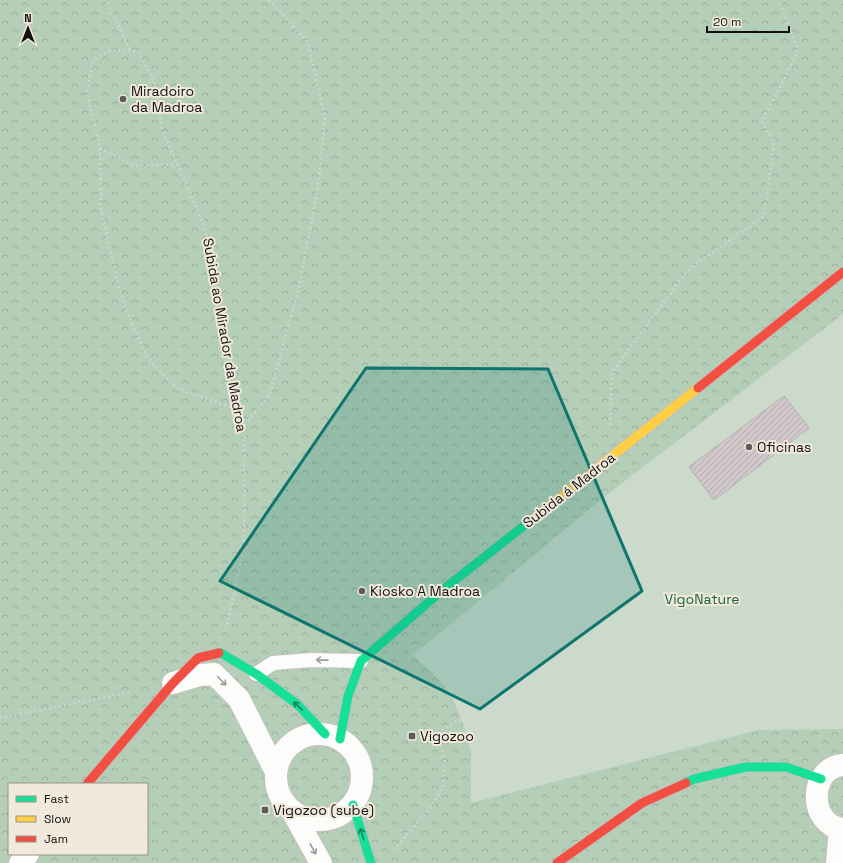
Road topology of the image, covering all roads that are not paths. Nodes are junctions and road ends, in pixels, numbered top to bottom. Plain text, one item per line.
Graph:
1 (843, 272) edge
2 (361, 660) junction
3 (256, 674) junction
4 (173, 683) junction
5 (332, 737) junction
6 (843, 765) edge
7 (276, 772) junction
8 (821, 780) junction
9 (89, 783) edge
10 (353, 804) junction
11 (292, 811) junction
12 (841, 829) edge
13 (27, 855) edge
14 (20, 863) edge
15 (321, 863) edge
16 (371, 863) edge
17 (557, 863) edge
18 (837, 863) edge

1 - 2 street, Subida á Madroa
2 -> 3 lane
2 - 5 street, Subida á Madroa
3 - 4 street
5 -> 3 street
4 -> 7 street
4 - 9 street
5 - 7 street
5 - 10 street
6 - 8 street
7 - 11 street
8 - 12 street
8 - 17 street
10 - 11 street
16 -> 10 street
11 -> 15 street
12 - 18 street
13 - 14 street

